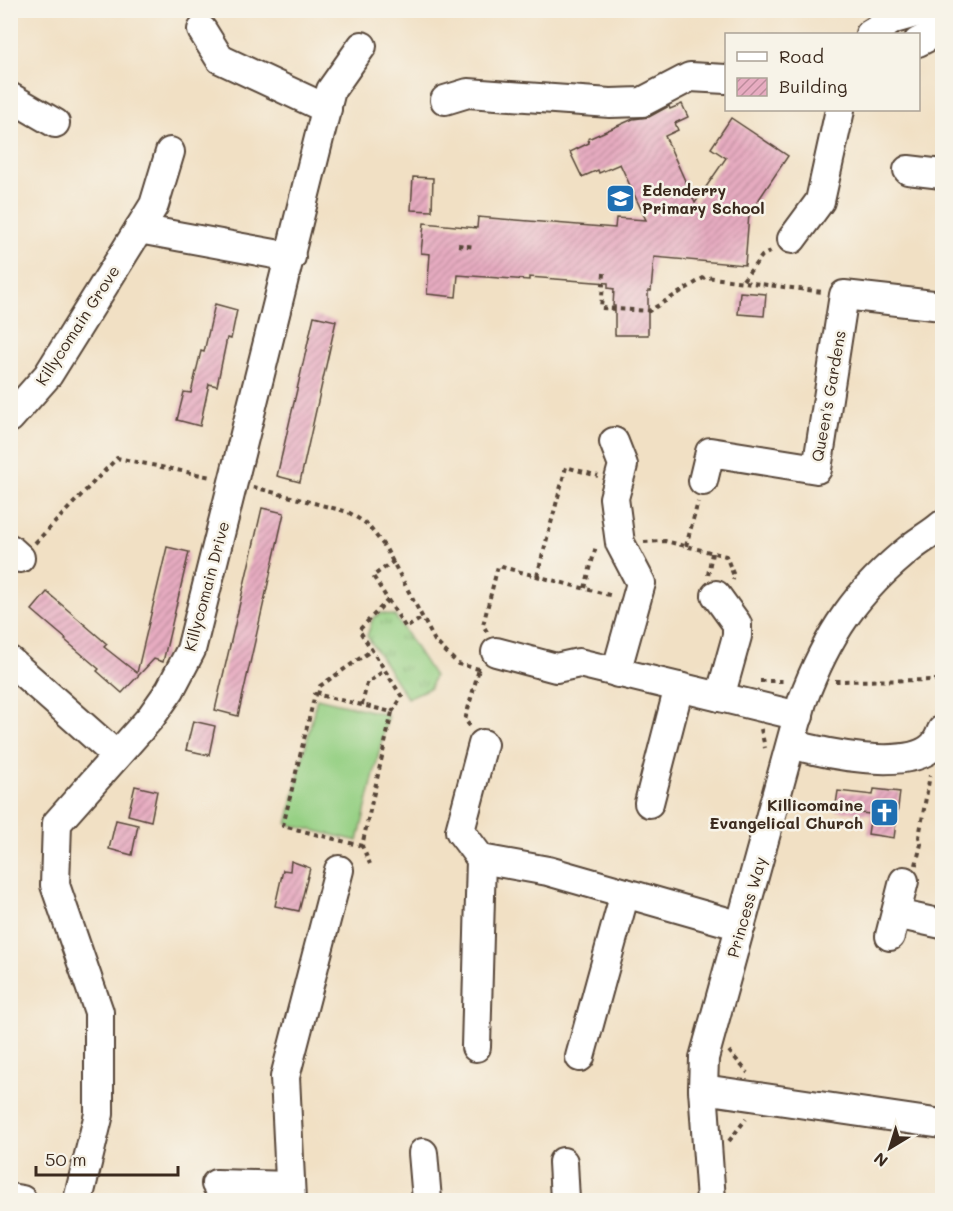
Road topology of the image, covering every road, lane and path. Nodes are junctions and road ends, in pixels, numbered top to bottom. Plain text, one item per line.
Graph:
1 (926, 10) edge
2 (202, 30) dead end
3 (942, 30) edge
4 (874, 33) edge
5 (920, 41) edge
6 (363, 46) dead end
7 (725, 79) edge
8 (10, 97) edge
9 (445, 100) dead end
10 (327, 110) junction
11 (840, 111) edge
12 (55, 123) dead end
13 (170, 152) dead end
14 (908, 170) dead end
15 (942, 174) edge
16 (146, 217) junction
17 (792, 239) joint
18 (458, 245) dead end
19 (476, 247) dead end
20 (291, 257) junction
21 (604, 273) dead end
22 (743, 281) junction
23 (844, 295) junction
24 (942, 306) edge
25 (10, 418) edge
26 (614, 442) dead end
27 (619, 481) junction
28 (703, 481) joint
29 (233, 482) junction
30 (938, 539) edge
31 (620, 543) junction
32 (686, 546) junction
33 (15, 554) edge
34 (394, 561) junction
35 (537, 576) junction
36 (388, 600) junction
37 (721, 601) joint
38 (636, 602) junction
39 (422, 618) junction
40 (372, 650) junction
41 (488, 660) junction
42 (10, 661) edge
43 (385, 670) junction
44 (618, 673) junction
45 (679, 687) junction
46 (318, 695) junction
47 (720, 697) junction
48 (362, 705) junction
49 (392, 712) junction
50 (799, 716) junction
51 (483, 744) joint
52 (791, 744) junction
53 (934, 746) edge
54 (116, 755) junction
55 (649, 803) dead end
56 (362, 846) junction
57 (481, 859) junction
58 (370, 864) dead end
59 (339, 870) dead end
60 (904, 881) joint
61 (625, 893) junction
62 (942, 924) edge
63 (741, 926) junction
64 (711, 1030) junction
65 (476, 1047) dead end
66 (580, 1057) dead end
67 (703, 1089) junction
68 (762, 1098) junction
69 (942, 1124) edge
70 (423, 1154) dead end
71 (708, 1159) junction
72 (563, 1162) dead end
73 (216, 1184) dead end
74 (291, 1193) edge
75 (10, 1198) edge
76 (22, 1200) edge
77 (78, 1200) edge
78 (427, 1200) edge
79 (565, 1200) edge
80 (711, 1200) edge

1 - 4 street
2 - 10 street
3 - 5 street
6 - 10 street, Killycomain Drive
7 - 9 street
8 - 12 street
10 - 20 street, Killycomain Drive
11 - 17 street
13 - 16 street, Killycomain Grove
14 - 15 street
16 - 20 street
16 - 25 street, Killycomain Grove
17 - 22 path
18 - 19 path
20 - 29 street, Killycomain Drive
21 - 22 path
22 - 23 path
23 - 24 street
23 - 28 street, Queen's Gardens
26 - 27 street
27 - 31 street
27 - 35 path
28 - 32 path
29 - 33 path
29 - 34 path
29 - 54 street, Killycomain Drive
30 - 50 street, Princess Way
31 - 32 path
31 - 38 street
32 - 37 path
34 - 36 path
34 - 39 path
35 - 38 path
35 - 41 path
36 - 39 path
36 - 40 path
37 - 47 street
38 - 44 street
39 - 41 path
40 - 43 path
40 - 46 path
41 - 44 street
41 - 51 path
42 - 54 street
43 - 48 path
43 - 49 path
44 - 45 street
45 - 47 street
45 - 55 street
46 - 48 path
46 - 56 path
47 - 50 street
48 - 49 path
49 - 56 path
50 - 52 street, Princess Way
51 - 57 street
52 - 53 street
52 - 63 street, Princess Way
53 - 60 path
54 - 77 street, Killycomain Drive
56 - 58 path
57 - 61 street
57 - 65 street
59 - 74 street
60 - 62 street
61 - 63 street
61 - 66 street
63 - 64 street, Princess Way
64 - 67 street, Princess Way
64 - 68 path
67 - 68 street
67 - 71 street, Princess Way
68 - 69 street
68 - 71 path
70 - 78 street
71 - 80 street, Princess Way
72 - 79 street
73 - 74 street
75 - 76 street

